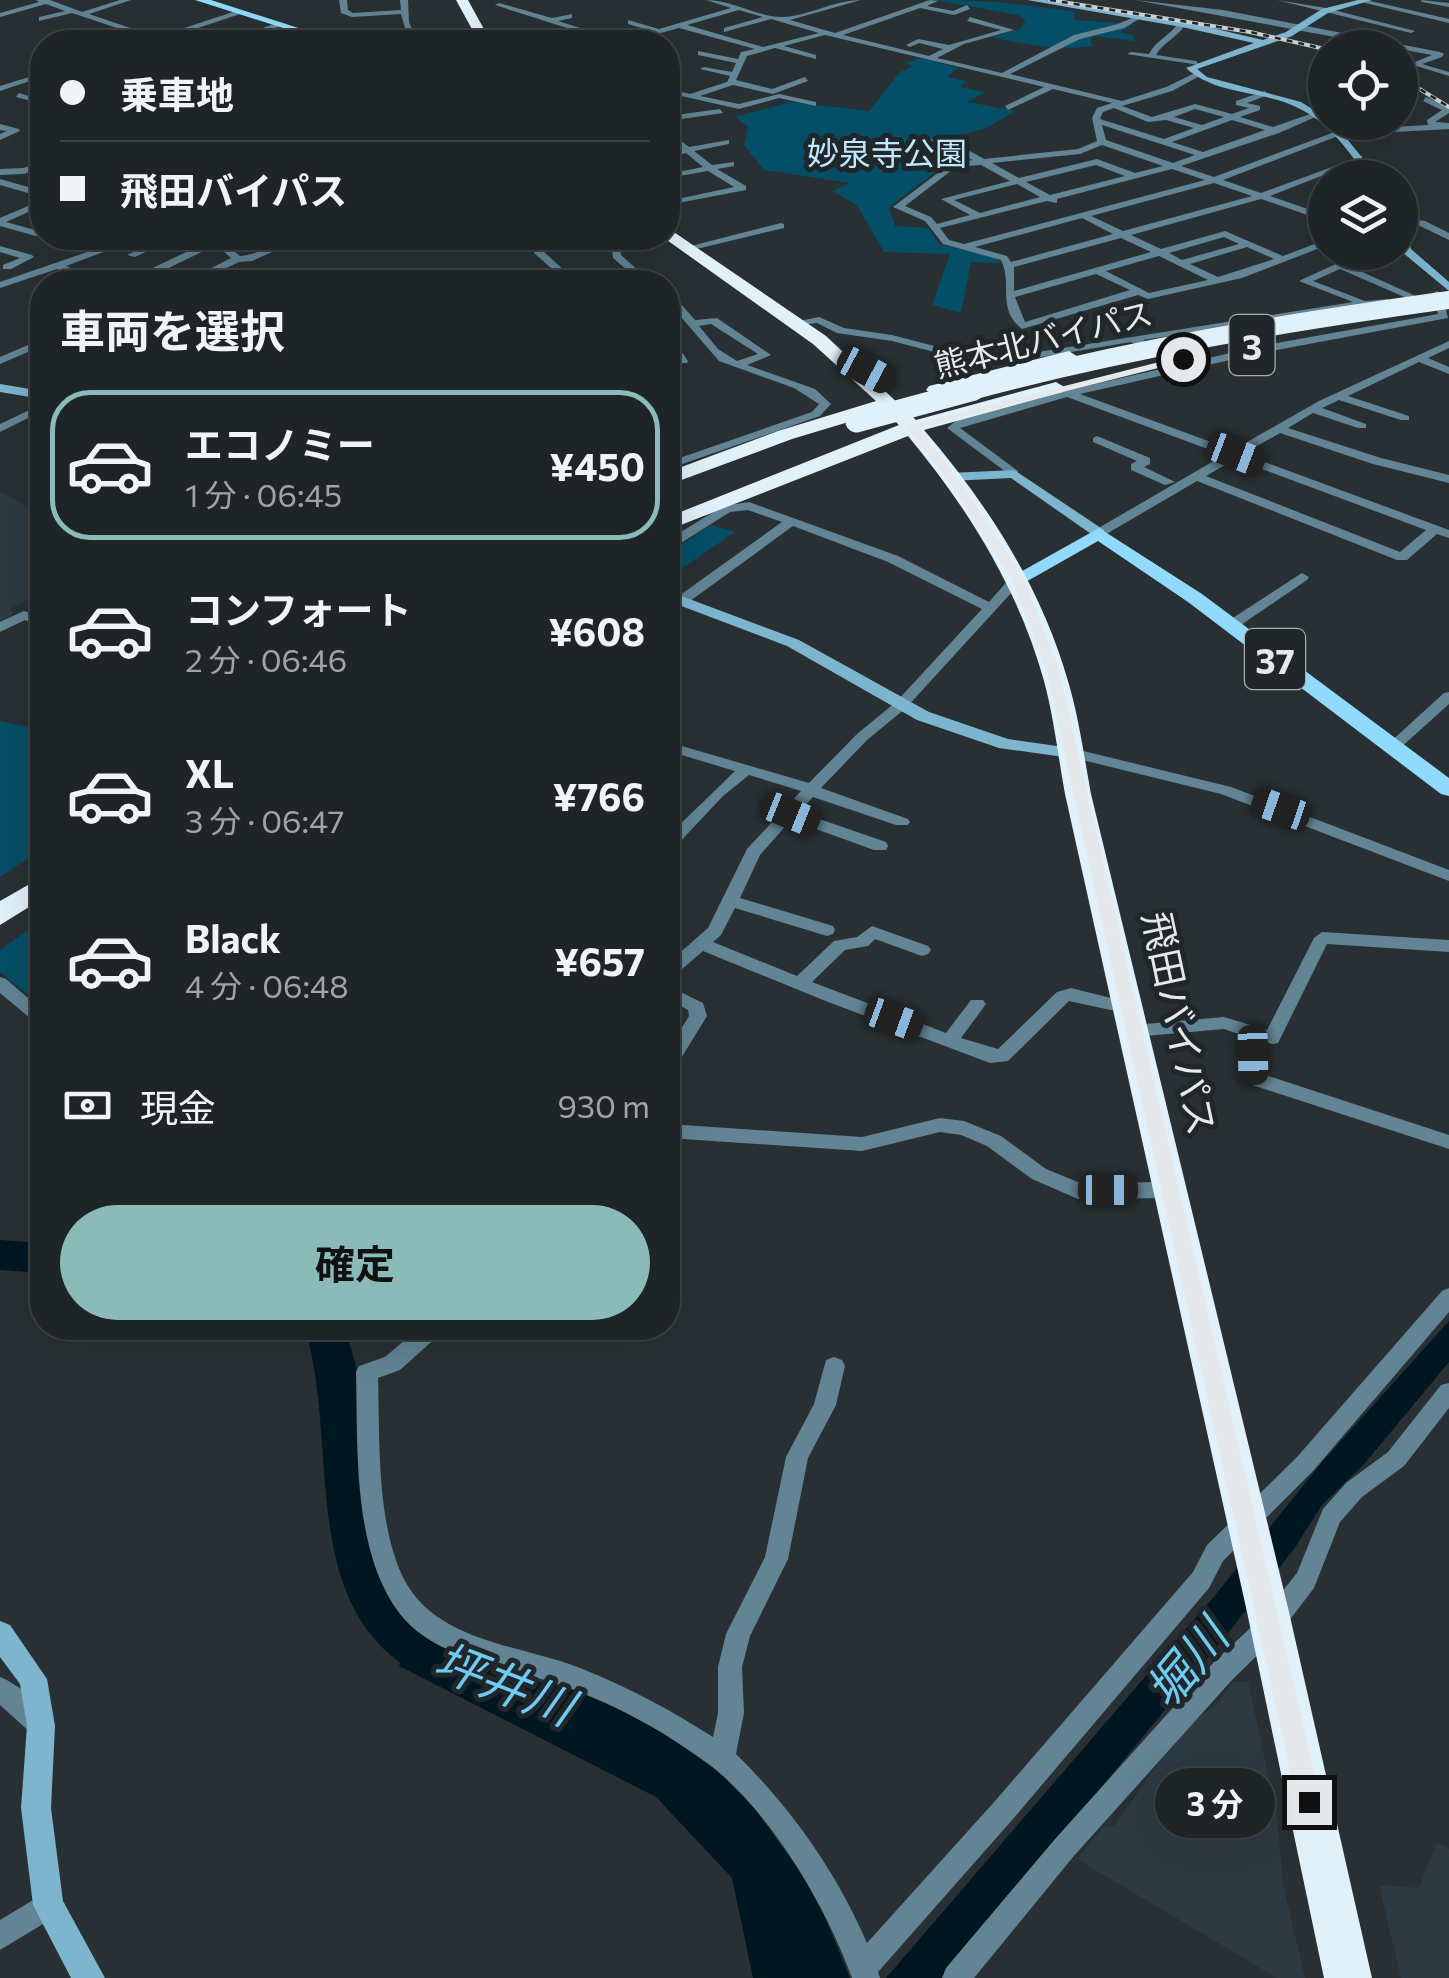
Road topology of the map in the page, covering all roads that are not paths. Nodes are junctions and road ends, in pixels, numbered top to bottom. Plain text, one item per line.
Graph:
1 (70, 0) edge
2 (128, 0) edge
3 (205, 0) edge
4 (343, 0) edge
5 (404, 0) edge
6 (710, 0) edge
7 (818, 0) edge
8 (857, 0) edge
9 (1031, 0) edge
10 (1141, 0) edge
11 (1281, 0) edge
12 (1425, 0) edge
13 (1364, 1) edge
14 (47, 2) edge
15 (502, 2) edge
16 (927, 3) edge
17 (1190, 3) edge
18 (464, 5) edge
19 (1449, 5) edge
20 (834, 6) junction
21 (739, 8) junction
22 (1325, 11) junction
23 (80, 12) junction
24 (242, 12) junction
25 (405, 12) junction
26 (2, 13) edge
27 (1133, 13) junction
28 (569, 16) dead end
29 (777, 18) junction
30 (42, 19) dead end
31 (970, 19) dead end
32 (106, 20) junction
33 (552, 20) junction
34 (657, 20) dead end
35 (282, 24) junction
36 (1182, 24) junction
37 (682, 26) junction
38 (1302, 26) junction
39 (1447, 26) edge
40 (78, 28) dead end
41 (128, 30) edge
42 (187, 30) edge
43 (264, 30) edge
44 (300, 30) edge
45 (410, 30) edge
46 (479, 30) edge
47 (582, 30) edge
48 (655, 30) edge
49 (667, 30) edge
50 (727, 30) dead end
51 (1407, 30) edge
52 (831, 34) junction
53 (713, 35) junction
54 (772, 35) dead end
55 (937, 38) dead end
56 (973, 39) junction
57 (698, 40) dead end
58 (792, 41) junction
59 (1262, 42) junction
60 (746, 44) junction
61 (910, 44) dead end
62 (775, 46) junction
63 (763, 49) junction
64 (947, 49) junction
65 (1445, 52) edge
66 (701, 53) dead end
67 (1130, 54) dead end
68 (869, 55) dead end
69 (1152, 56) junction
70 (927, 57) junction
71 (981, 59) dead end
72 (741, 62) junction
73 (1196, 63) junction
74 (704, 69) dead end
75 (1449, 74) edge
76 (1004, 75) junction
77 (1195, 75) junction
78 (733, 79) junction
79 (805, 79) dead end
80 (30, 80) edge
81 (1054, 86) junction
82 (0, 88) edge
83 (680, 93) edge
84 (1265, 93) junction
85 (19, 95) dead end
86 (691, 96) junction
87 (30, 98) edge
88 (1426, 99) dead end
89 (1116, 103) junction
90 (813, 104) dead end
91 (1008, 108) dead end
92 (720, 110) dead end
93 (680, 112) edge
94 (1308, 113) edge
95 (687, 116) junction
96 (680, 117) edge
97 (1166, 117) junction
98 (1232, 118) junction
99 (1098, 121) junction
100 (1308, 123) edge
101 (704, 125) dead end
102 (1449, 126) edge
103 (0, 127) edge
104 (1435, 127) junction
105 (1202, 128) junction
106 (1418, 128) edge
107 (680, 130) edge
108 (1272, 130) junction
109 (0, 137) edge
110 (924, 140) dead end
111 (1319, 140) edge
112 (1346, 140) edge
113 (726, 142) dead end
114 (1102, 142) junction
115 (1164, 142) junction
116 (1314, 142) junction
117 (680, 144) edge
118 (687, 150) junction
119 (680, 151) edge
120 (1203, 155) junction
121 (1359, 158) joint
122 (983, 162) junction
123 (731, 164) dead end
124 (1173, 166) junction
125 (710, 168) junction
126 (30, 170) edge
127 (0, 172) edge
128 (680, 174) edge
129 (1135, 176) junction
130 (1215, 180) junction
131 (1017, 181) junction
132 (0, 182) edge
133 (30, 196) edge
134 (1262, 196) junction
135 (1048, 198) junction
136 (680, 201) edge
137 (30, 208) edge
138 (0, 210) edge
139 (1307, 212) edge
140 (16, 214) junction
141 (1084, 215) junction
142 (979, 216) junction
143 (0, 222) edge
144 (1418, 223) edge
145 (781, 226) dead end
146 (934, 227) junction
147 (30, 231) edge
148 (1122, 235) junction
149 (1449, 237) edge
150 (680, 242) edge
151 (1248, 244) junction
152 (963, 247) junction
153 (688, 248) junction
154 (0, 249) edge
155 (105, 250) edge
156 (144, 250) edge
157 (186, 250) edge
158 (226, 250) edge
159 (270, 250) edge
160 (537, 250) edge
161 (614, 250) edge
162 (1308, 251) edge
163 (1161, 253) junction
164 (132, 255) dead end
165 (237, 259) junction
166 (1285, 260) junction
167 (1181, 263) junction
168 (1010, 264) junction
169 (1418, 265) edge
170 (6, 267) dead end
171 (61, 267) junction
172 (51, 270) edge
173 (68, 270) edge
174 (153, 270) edge
175 (214, 270) edge
176 (558, 270) edge
177 (630, 270) edge
178 (1098, 270) junction
179 (30, 276) edge
180 (1216, 280) junction
181 (0, 285) edge
182 (1138, 291) junction
183 (1008, 296) junction
184 (1413, 297) junction
185 (1447, 298) edge
186 (1365, 303) junction
187 (681, 309) edge
188 (794, 323) junction
189 (693, 324) junction
190 (1133, 338) junction
191 (1449, 344) edge
192 (30, 347) edge
193 (838, 355) junction
194 (680, 357) edge
195 (1419, 358) junction
196 (0, 361) edge
197 (683, 361) dead end
198 (737, 365) junction
199 (1176, 366) junction
200 (1449, 370) edge
201 (1006, 372) junction
202 (0, 388) edge
203 (1060, 390) junction
204 (30, 392) edge
205 (1338, 396) junction
206 (889, 403) junction
207 (1312, 409) junction
208 (30, 413) edge
209 (1405, 418) dead end
210 (912, 426) junction
211 (1362, 426) dead end
212 (0, 429) edge
213 (1280, 429) junction
214 (859, 434) junction
215 (1097, 440) dead end
216 (1236, 454) junction
217 (680, 462) edge
218 (1014, 474) junction
219 (680, 475) edge
220 (1199, 476) junction
221 (950, 477) junction
222 (1449, 480) edge
223 (1169, 482) junction
224 (680, 492) edge
225 (1163, 497) junction
226 (680, 503) edge
227 (1282, 510) junction
228 (680, 518) edge
229 (1270, 519) dead end
230 (792, 522) junction
231 (1442, 531) edge
232 (1100, 533) junction
233 (680, 538) edge
234 (1064, 550) junction
235 (1130, 554) junction
236 (1302, 577) dead end
237 (1018, 579) junction
238 (680, 594) edge
239 (680, 600) edge
240 (988, 607) junction
241 (30, 617) edge
242 (1230, 626) junction
243 (0, 628) edge
244 (1449, 696) edge
245 (901, 705) junction
246 (1393, 747) junction
247 (680, 750) edge
248 (1070, 753) junction
249 (747, 770) junction
250 (1449, 789) edge
251 (814, 791) junction
252 (791, 814) junction
253 (902, 822) dead end
254 (680, 834) edge
255 (880, 846) dead end
256 (1449, 876) edge
257 (30, 879) edge
258 (30, 894) edge
259 (0, 900) edge
260 (732, 901) junction
261 (0, 915) edge
262 (827, 930) dead end
263 (703, 944) junction
264 (1449, 946) edge
265 (922, 950) dead end
266 (680, 962) edge
267 (0, 983) edge
268 (800, 984) junction
269 (680, 998) edge
270 (976, 1004) dead end
271 (30, 1009) edge
272 (1132, 1019) junction
273 (1252, 1032) junction
274 (950, 1040) junction
275 (680, 1045) edge
276 (680, 1132) edge
277 (1449, 1142) edge
278 (1169, 1190) junction
279 (1449, 1296) edge
280 (419, 1340) edge
281 (834, 1366) dead end
282 (1449, 1392) edge
283 (1247, 1527) junction
284 (1269, 1619) junction
285 (0, 1634) edge
286 (0, 1689) edge
287 (41, 1726) junction
288 (722, 1758) junction
289 (48, 1905) junction
290 (0, 1936) edge
291 (864, 1973) edge
292 (90, 1978) edge
293 (956, 1978) edge
294 (1348, 1978) edge

1 - 14 street
2 - 23 street
3 - 24 main road
4 - 25 street
5 - 25 street
6 - 21 street
7 - 20 street
8 - 20 street
9 - 27 street
10 - 17 street
10 - 27 street
11 - 22 street
12 - 19 street
13 - 22 street
13 - 39 street
14 - 23 street
14 - 26 street
15 - 18 street
15 - 33 street
16 - 52 street
17 - 38 street
18 - 46 highway
20 - 29 street
21 - 29 street
21 - 37 street
22 - 38 street
22 - 51 street
23 - 30 street
23 - 32 street
24 - 35 main road
24 - 42 street
25 - 45 street
27 - 36 street
27 - 76 street
28 - 33 street
29 - 50 street
29 - 52 street
31 - 56 street
32 - 40 street
32 - 41 street
33 - 47 street
34 - 48 street
35 - 43 street
35 - 44 main road
36 - 59 street
36 - 69 street
37 - 49 street
37 - 53 street
38 - 59 street
38 - 65 street
52 - 58 street
52 - 70 street
53 - 57 street
53 - 60 street
54 - 60 street
55 - 56 street
56 - 64 street
58 - 62 street
58 - 62 street
59 - 73 street
60 - 63 street
61 - 64 street
62 - 63 street
63 - 72 street
64 - 70 street
64 - 71 street
65 - 75 street
66 - 72 street
67 - 69 street
68 - 70 street
69 - 73 street
70 - 76 street
72 - 78 street
73 - 77 street
74 - 78 street
76 - 81 street
77 - 84 street
77 - 89 street
78 - 79 street
78 - 86 street
80 - 82 street
81 - 89 street
81 - 91 street
83 - 86 street
84 - 94 street
84 - 98 street
85 - 87 street
86 - 90 street
88 - 104 street
89 - 97 street
89 - 99 street
92 - 95 street
93 - 95 street
95 - 96 street
97 - 98 street
97 - 105 street
98 - 105 street
98 - 108 street
99 - 114 street
99 - 115 street
100 - 108 street
101 - 107 street
102 - 104 street
103 - 109 street
104 - 106 street
105 - 115 street
108 - 116 street
108 - 120 street
110 - 122 street
111 - 116 street
112 - 121 street
113 - 118 street
114 - 122 street
114 - 124 street
115 - 120 street
116 - 130 street
117 - 118 street
118 - 119 street
118 - 125 street
120 - 124 street
121 - 134 street
122 - 131 street
122 - 146 street
123 - 125 street
124 - 129 street
124 - 130 street
125 - 128 street
125 - 136 street
126 - 127 street
129 - 131 street
129 - 135 street
130 - 134 street
130 - 141 street
131 - 135 street
131 - 142 street
132 - 133 street
134 - 139 street
134 - 148 street
135 - 141 street
135 - 142 street
137 - 140 street
138 - 140 street
140 - 143 street
141 - 148 street
141 - 152 street
142 - 146 street
143 - 147 street
144 - 149 street
145 - 153 street
146 - 152 street
148 - 163 street
148 - 168 street
150 - 153 highway, 飛田バイパス
151 - 163 street
151 - 166 street
151 - 167 street
152 - 168 street
153 - 188 highway, 飛田バイパス
154 - 170 street
155 - 171 street
156 - 164 street
157 - 174 street
158 - 165 street
159 - 165 street
160 - 176 street
161 - 177 street
162 - 166 street
163 - 167 street
163 - 178 street
165 - 175 street
166 - 180 street
167 - 180 street
168 - 183 street
169 - 185 street
171 - 172 street
171 - 173 street
178 - 182 street
178 - 183 street
179 - 181 street
180 - 182 street
182 - 183 street
184 - 185 street
184 - 186 street
184 - 186 street
185 - 199 street
185 - 201 highway, 3, bridge
185 - 203 highway, 3
185 - 214 highway, 熊本北バイパス / 3, bridge
186 - 190 street
187 - 189 street
188 - 190 street
188 - 193 highway, 飛田バイパス
189 - 198 street
189 - 198 street
190 - 199 street
191 - 195 street
192 - 196 street
193 - 201 highway
193 - 206 highway, 飛田バイパス
194 - 197 street
195 - 200 street
195 - 205 street
198 - 217 street
199 - 203 street
201 - 206 highway, 3
202 - 204 street
203 - 210 highway, 3
203 - 216 street
203 - 218 street
205 - 207 street
205 - 209 street
206 - 210 highway, 飛田バイパス
206 - 219 highway
207 - 211 street
207 - 213 street
208 - 212 street
210 - 214 highway
210 - 221 highway, 飛田バイパス
213 - 216 street
213 - 222 street
214 - 221 highway
214 - 224 highway, 熊本北バイパス / 3
214 - 226 highway, 熊本北バイパス / 3
214 - 228 highway
215 - 223 street
216 - 220 street
216 - 231 street
218 - 221 street
218 - 232 street
220 - 223 street
220 - 225 street
220 - 227 street
221 - 237 highway, 飛田バイパス
223 - 225 street
225 - 232 street
227 - 229 street
227 - 231 street
230 - 233 street
230 - 238 street
230 - 240 street
232 - 234 main road
232 - 235 main road, 37
234 - 235 main road, 37
234 - 237 main road
235 - 242 main road, 37
236 - 242 street
237 - 240 street
237 - 248 highway, 飛田バイパス
239 - 245 street
240 - 245 street
241 - 243 street
242 - 246 main road, 37
244 - 246 street
245 - 248 street
245 - 251 street
246 - 250 main road, 37
247 - 249 street
248 - 256 street
248 - 272 highway, 飛田バイパス
249 - 251 street
249 - 254 street
251 - 252 street
251 - 253 street
252 - 255 street
252 - 260 street
257 - 259 highway
258 - 261 highway
260 - 262 street
260 - 263 street
263 - 266 street
263 - 268 street
264 - 273 street
265 - 268 street
267 - 271 street
268 - 274 street
269 - 275 street
270 - 274 street
272 - 273 street
272 - 274 street
272 - 278 highway, 飛田バイパス
273 - 277 street
276 - 278 street
278 - 283 highway, 飛田バイパス
279 - 283 street
280 - 288 street
281 - 288 street
282 - 284 street
283 - 284 highway, 飛田バイパス
283 - 291 street
284 - 293 street
284 - 294 highway, 飛田バイパス
285 - 287 street
286 - 287 street
287 - 289 street
288 - 291 street
289 - 290 street
289 - 292 street

